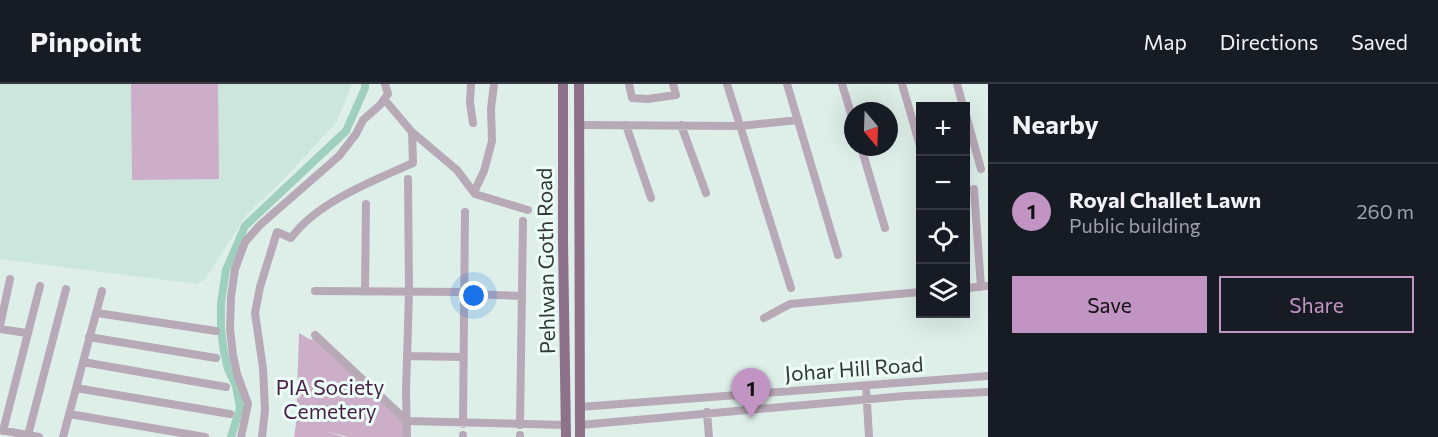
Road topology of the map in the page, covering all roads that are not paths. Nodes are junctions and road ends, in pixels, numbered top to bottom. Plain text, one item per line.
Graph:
1 (385, 84) edge
2 (471, 84) edge
3 (494, 84) edge
4 (563, 84) edge
5 (579, 84) edge
6 (629, 84) edge
7 (673, 84) edge
8 (727, 84) edge
9 (787, 84) edge
10 (842, 84) edge
11 (902, 84) edge
12 (957, 84) edge
13 (384, 99) junction
14 (848, 102) edge
15 (962, 102) edge
16 (563, 112) junction
17 (579, 112) junction
18 (798, 120) junction
19 (473, 123) dead end
20 (580, 125) junction
21 (626, 125) junction
22 (681, 125) junction
23 (740, 126) junction
24 (970, 129) edge
25 (916, 130) edge
26 (412, 132) junction
27 (864, 156) edge
28 (981, 169) dead end
29 (408, 179) dead end
30 (974, 189) dead end
31 (474, 192) junction
32 (706, 194) dead end
33 (651, 198) dead end
34 (366, 204) dead end
35 (528, 210) dead end
36 (465, 212) dead end
37 (524, 221) dead end
38 (885, 228) dead end
39 (838, 255) dead end
40 (10, 279) dead end
41 (40, 286) dead end
42 (985, 287) edge
43 (791, 288) dead end
44 (970, 288) edge
45 (66, 289) dead end
46 (102, 291) dead end
47 (315, 291) dead end
48 (365, 292) junction
49 (409, 292) junction
50 (916, 292) edge
51 (465, 293) junction
52 (522, 296) junction
53 (97, 313) junction
54 (764, 318) dead end
55 (0, 328) edge
56 (216, 331) dead end
57 (27, 333) junction
58 (315, 335) dead end
59 (89, 337) junction
60 (407, 356) junction
61 (463, 357) junction
62 (216, 358) dead end
63 (566, 359) junction
64 (581, 359) junction
65 (83, 362) junction
66 (988, 376) edge
67 (866, 386) junction
68 (226, 387) dead end
69 (76, 388) junction
70 (988, 392) edge
71 (867, 399) junction
72 (580, 407) junction
73 (707, 412) junction
74 (69, 414) junction
75 (230, 414) dead end
76 (407, 421) junction
77 (463, 424) junction
78 (520, 425) junction
79 (580, 425) junction
80 (1, 430) edge
81 (565, 431) edge
82 (28, 435) junction
83 (39, 437) edge
84 (63, 437) edge
85 (205, 437) edge
86 (241, 437) edge
87 (262, 437) edge
88 (407, 437) edge
89 (580, 437) edge
90 (709, 437) edge
91 (869, 437) edge

1 - 13 street
2 - 19 street
3 - 31 street
4 - 16 main road, Pehlwan Goth Road
5 - 17 main road, Pehlwan Goth Road
6 - 7 street
8 - 23 street
9 - 18 street
10 - 14 street
11 - 25 street
12 - 15 street
13 - 26 street
13 - 86 street
16 - 17 main road
16 - 63 main road, Pehlwan Goth Road
17 - 20 main road, Pehlwan Goth Road
18 - 23 street
18 - 39 street
20 - 21 street
20 - 64 main road, Pehlwan Goth Road
21 - 22 street
21 - 33 street
22 - 23 street
22 - 32 street
23 - 43 street
24 - 28 street
26 - 31 street
26 - 87 street
27 - 38 street
29 - 49 street
30 - 42 street
31 - 35 street
34 - 48 street
36 - 51 street
37 - 52 street
40 - 55 street
41 - 57 street
42 - 44 street
45 - 82 street
46 - 53 street
47 - 48 street
48 - 49 street
49 - 51 street
49 - 60 street
50 - 54 street
51 - 52 street
51 - 61 street
52 - 78 street
53 - 56 street
53 - 59 street
55 - 57 street
57 - 80 street
58 - 76 street
59 - 62 street
59 - 65 street
60 - 61 street
60 - 76 street
61 - 77 street
63 - 64 main road
63 - 81 main road, Pehlwan Goth Road
64 - 72 main road, Pehlwan Goth Road
65 - 68 street
65 - 69 street
66 - 67 street, Johar Hill Road
67 - 71 street
67 - 72 street, Johar Hill Road
69 - 74 street
69 - 75 street
70 - 71 street
71 - 73 street
71 - 91 street
72 - 79 main road, Pehlwan Goth Road
73 - 79 street
73 - 90 street
74 - 84 street
74 - 85 street
76 - 77 street
76 - 88 street
77 - 78 street
78 - 81 street
79 - 89 main road, Pehlwan Goth Road
80 - 82 street
82 - 83 street

